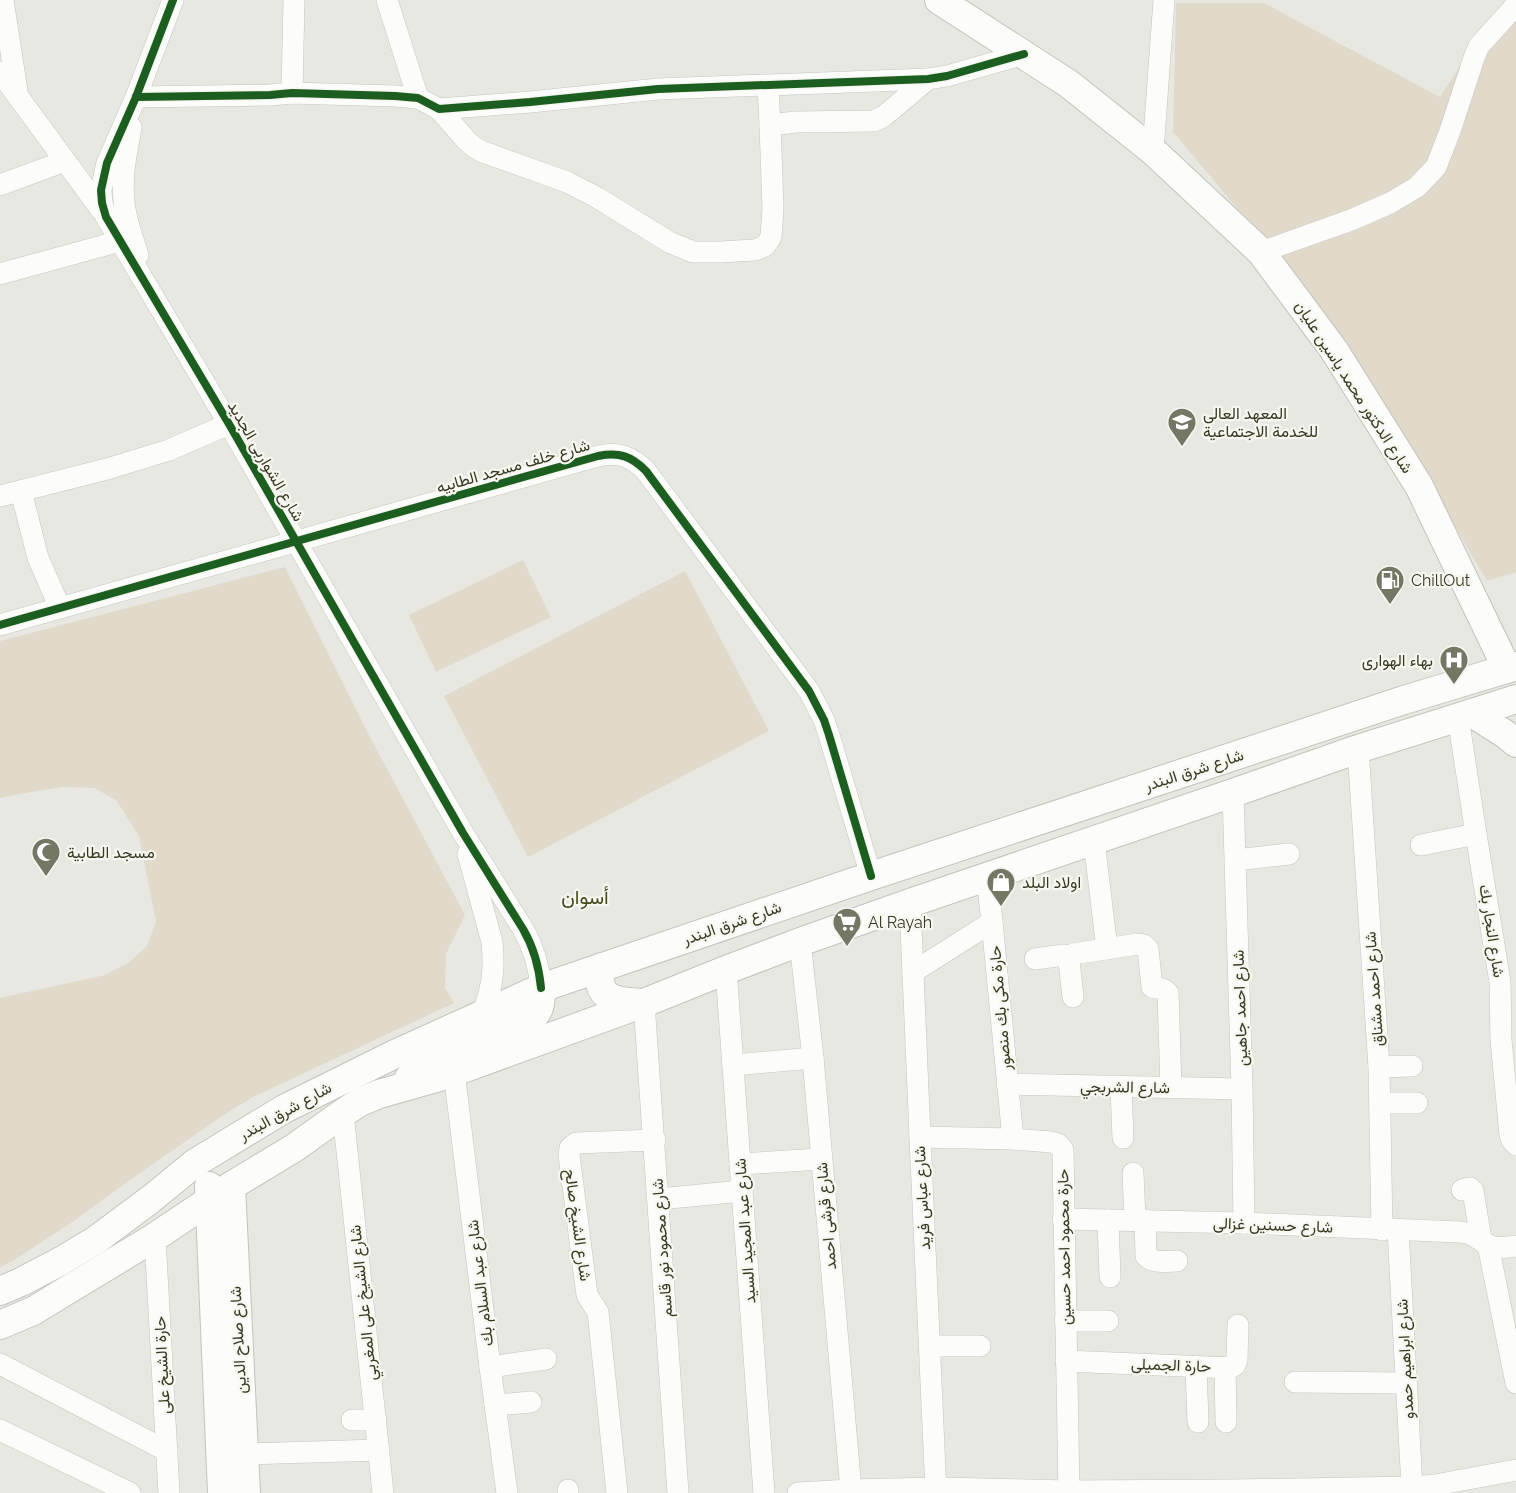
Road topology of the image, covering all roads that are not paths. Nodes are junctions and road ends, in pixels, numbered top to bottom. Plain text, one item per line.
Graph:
1 (3, 0) edge
2 (173, 0) edge
3 (294, 0) edge
4 (387, 0) edge
5 (939, 0) edge
6 (1164, 0) edge
7 (1516, 5) edge
8 (1024, 54) junction
9 (0, 72) edge
10 (928, 79) junction
11 (768, 86) junction
12 (292, 93) junction
13 (136, 97) junction
14 (18, 98) junction
15 (418, 98) junction
16 (439, 109) junction
17 (770, 124) junction
18 (1153, 151) junction
19 (65, 161) junction
20 (0, 185) edge
21 (106, 217) junction
22 (120, 240) junction
23 (1262, 252) junction
24 (0, 274) edge
25 (145, 281) junction
26 (229, 424) junction
27 (21, 491) junction
28 (0, 496) edge
29 (297, 541) junction
30 (60, 608) junction
31 (0, 625) edge
32 (1512, 668) edge
33 (1516, 699) edge
34 (1465, 715) junction
35 (1516, 743) edge
36 (1358, 749) junction
37 (1233, 793) junction
38 (463, 833) junction
39 (1476, 834) junction
40 (1094, 841) junction
41 (1420, 845) dead end
42 (1289, 854) dead end
43 (1236, 860) junction
44 (871, 876) junction
45 (987, 877) junction
46 (910, 903) junction
47 (993, 922) junction
48 (800, 942) junction
49 (1107, 949) junction
50 (1070, 957) junction
51 (1035, 959) dead end
52 (602, 967) junction
53 (726, 970) junction
54 (913, 972) junction
55 (541, 988) junction
56 (1072, 997) dead end
57 (644, 1003) junction
58 (482, 1015) junction
59 (1508, 1026) edge
60 (813, 1058) junction
61 (733, 1065) junction
62 (1412, 1066) dead end
63 (1379, 1067) junction
64 (454, 1072) junction
65 (1007, 1084) junction
66 (1121, 1087) junction
67 (399, 1088) junction
68 (1171, 1088) junction
69 (1242, 1089) junction
70 (314, 1094) junction
71 (1417, 1103) dead end
72 (1380, 1104) junction
73 (343, 1113) junction
74 (920, 1137) junction
75 (1123, 1138) dead end
76 (1013, 1139) junction
77 (655, 1140) junction
78 (1516, 1145) edge
79 (821, 1159) junction
80 (740, 1164) junction
81 (1133, 1173) dead end
82 (1462, 1190) dead end
83 (742, 1191) junction
84 (220, 1194) junction
85 (659, 1199) junction
86 (1063, 1219) junction
87 (1108, 1220) junction
88 (1140, 1220) junction
89 (1245, 1223) junction
90 (1390, 1230) junction
91 (155, 1237) junction
92 (1484, 1242) junction
93 (1516, 1246) edge
94 (1177, 1261) dead end
95 (1110, 1277) dead end
96 (0, 1291) edge
97 (1065, 1321) junction
98 (1108, 1321) dead end
99 (0, 1325) edge
100 (1238, 1325) dead end
101 (929, 1346) junction
102 (981, 1347) dead end
103 (546, 1359) dead end
104 (1065, 1361) junction
105 (0, 1364) edge
106 (1196, 1366) junction
107 (490, 1367) junction
108 (1225, 1367) junction
109 (1295, 1382) dead end
110 (1406, 1383) junction
111 (1516, 1383) edge
112 (531, 1402) dead end
113 (495, 1405) junction
114 (376, 1419) junction
115 (352, 1420) dead end
116 (1198, 1422) dead end
117 (1226, 1422) dead end
118 (0, 1430) edge
119 (379, 1450) junction
120 (167, 1451) junction
121 (244, 1454) junction
122 (1516, 1470) edge
123 (1416, 1489) edge
124 (936, 1490) edge
125 (854, 1491) edge
126 (1069, 1492) edge
127 (1234, 1492) edge
128 (130, 1493) edge
129 (169, 1493) edge
130 (222, 1493) edge
131 (246, 1493) edge
132 (383, 1493) edge
133 (507, 1493) edge
134 (617, 1493) edge
135 (678, 1493) edge
136 (764, 1493) edge
137 (798, 1493) edge

1 - 14 street
2 - 13 street, شارع الشواربى الجديد
3 - 12 street
4 - 15 street
5 - 8 main road, شارع الدكتور محمد ياسين عليان
6 - 18 street
7 - 23 street
8 - 10 street
8 - 18 main road, شارع الدكتور محمد ياسين عليان
9 - 14 street
10 - 11 street
10 - 17 street
11 - 16 street
11 - 17 street
12 - 13 street
12 - 15 street
13 - 21 street, شارع الشواربى الجديد
13 - 25 street, شارع الشواربى الجديد
14 - 19 street
15 - 16 street
16 - 17 street
18 - 23 main road, شارع الدكتور محمد ياسين عليان
19 - 20 street
19 - 21 street
21 - 22 street, شارع الشواربى الجديد
22 - 24 street
22 - 25 street, شارع الشواربى الجديد
23 - 32 main road, شارع الدكتور محمد ياسين عليان
25 - 26 street, شارع الشواربى الجديد
26 - 27 street
26 - 29 street, شارع الشواربى الجديد
27 - 28 street
27 - 30 street
29 - 30 street, شارع خلف مسجد الطابيه
29 - 38 street, شارع الشواربى الجديد
29 - 44 street, شارع خلف مسجد الطابيه
30 - 31 street, شارع خلف مسجد الطابيه
32 - 44 main road, شارع شرق البندر
33 - 34 main road, شارع شرق البندر
34 - 35 main road
34 - 36 main road, شارع شرق البندر
34 - 39 street, شارع النجار بك
36 - 37 main road, شارع شرق البندر
36 - 63 street, شارع احمد مشناق
37 - 40 main road, شارع شرق البندر
37 - 43 street, شارع احمد جاهين
38 - 55 street, شارع الشواربى الجديد
38 - 58 street, شارع الشواربى الجديد
39 - 41 street
39 - 59 street, شارع النجار بك
40 - 45 main road, شارع شرق البندر
40 - 49 street
42 - 43 street
43 - 69 street, شارع احمد جاهين
44 - 52 main road, شارع شرق البندر
45 - 46 main road, شارع شرق البندر
45 - 47 street, حارة مكى بك منصور
46 - 48 main road, شارع شرق البندر
46 - 54 street, شارع عباس فريد
47 - 54 street
47 - 65 street, حارة مكى بك منصور
48 - 53 main road, شارع شرق البندر
48 - 60 street, شارع قرشى احمد
49 - 50 street
49 - 68 street
50 - 51 street
50 - 56 street
52 - 55 main road, شارع شرق البندر
52 - 57 main road
53 - 57 main road, شارع شرق البندر
53 - 61 street, شارع عبد المجيد السيد
54 - 74 street, شارع عباس فريد
55 - 58 main road, شارع شرق البندر
55 - 67 main road
57 - 64 main road, شارع شرق البندر
57 - 77 street, شارع محمود نور قاسم
58 - 70 main road, شارع شرق البندر
59 - 78 street, شارع النجار بك
60 - 61 street
60 - 79 street, شارع قرشى احمد
61 - 80 street, شارع عبد المجيد السيد
62 - 63 street
63 - 72 street, شارع احمد مشناق
64 - 67 main road, شارع شرق البندر
64 - 107 street, شارع عبد السلام بك
65 - 66 street, شارع الشربجي
65 - 76 street, حارة مكى بك منصور
66 - 68 street, شارع الشربجي
66 - 75 street
67 - 73 main road, شارع شرق البندر
68 - 69 street, شارع الشربجي
69 - 89 street, شارع احمد جاهين
70 - 84 main road
70 - 96 main road, شارع شرق البندر
71 - 72 street
72 - 90 street, شارع احمد مشناق
73 - 84 main road, شارع شرق البندر
73 - 114 street, شارع الشيخ على المغربي
74 - 76 street, حارة محمود احمد حسين
74 - 101 street, شارع عباس فريد
76 - 86 street, حارة محمود احمد حسين
77 - 85 street, شارع محمود نور قاسم
77 - 134 street, شارع الشيخ صالح
79 - 80 street
79 - 125 street, شارع قرشى احمد
80 - 83 street, شارع عبد المجيد السيد
81 - 88 street
82 - 92 street
83 - 85 street
83 - 136 street, شارع عبد المجيد السيد
84 - 91 main road, شارع شرق البندر
84 - 121 main road, شارع صلاح الدين
84 - 130 main road, شارع صلاح الدين
85 - 135 street, شارع محمود نور قاسم
86 - 87 street, شارع حسنين غزالى
86 - 97 street, حارة محمود احمد حسين
87 - 88 street, شارع حسنين غزالى
87 - 95 street
88 - 89 street, شارع حسنين غزالى
88 - 94 street
89 - 90 street, شارع حسنين غزالى
90 - 92 street, شارع حسنين غزالى
90 - 110 street, شارع ابراهيم حمدو
91 - 99 main road, شارع شرق البندر
91 - 120 street, حارة الشيخ على
92 - 93 street
92 - 111 street
97 - 98 street
97 - 104 street, حارة محمود احمد حسين
100 - 108 street, حارة الجميلى
101 - 102 street
101 - 124 street, شارع عباس فريد
103 - 107 street
104 - 106 street, حارة الجميلى
104 - 126 street, حارة محمود احمد حسين
105 - 120 street
106 - 108 street, حارة الجميلى
106 - 116 street
107 - 113 street, شارع عبد السلام بك
108 - 117 street
109 - 110 street
110 - 123 street, شارع ابراهيم حمدو
112 - 113 street
113 - 133 street, شارع عبد السلام بك
114 - 115 street
114 - 119 street, شارع الشيخ على المغربي
118 - 128 street
119 - 121 street
119 - 132 street, شارع الشيخ على المغربي
120 - 129 street, حارة الشيخ على
121 - 131 main road, شارع صلاح الدين
122 - 123 street
123 - 127 street
124 - 125 street
124 - 126 street
125 - 137 street
126 - 127 street

